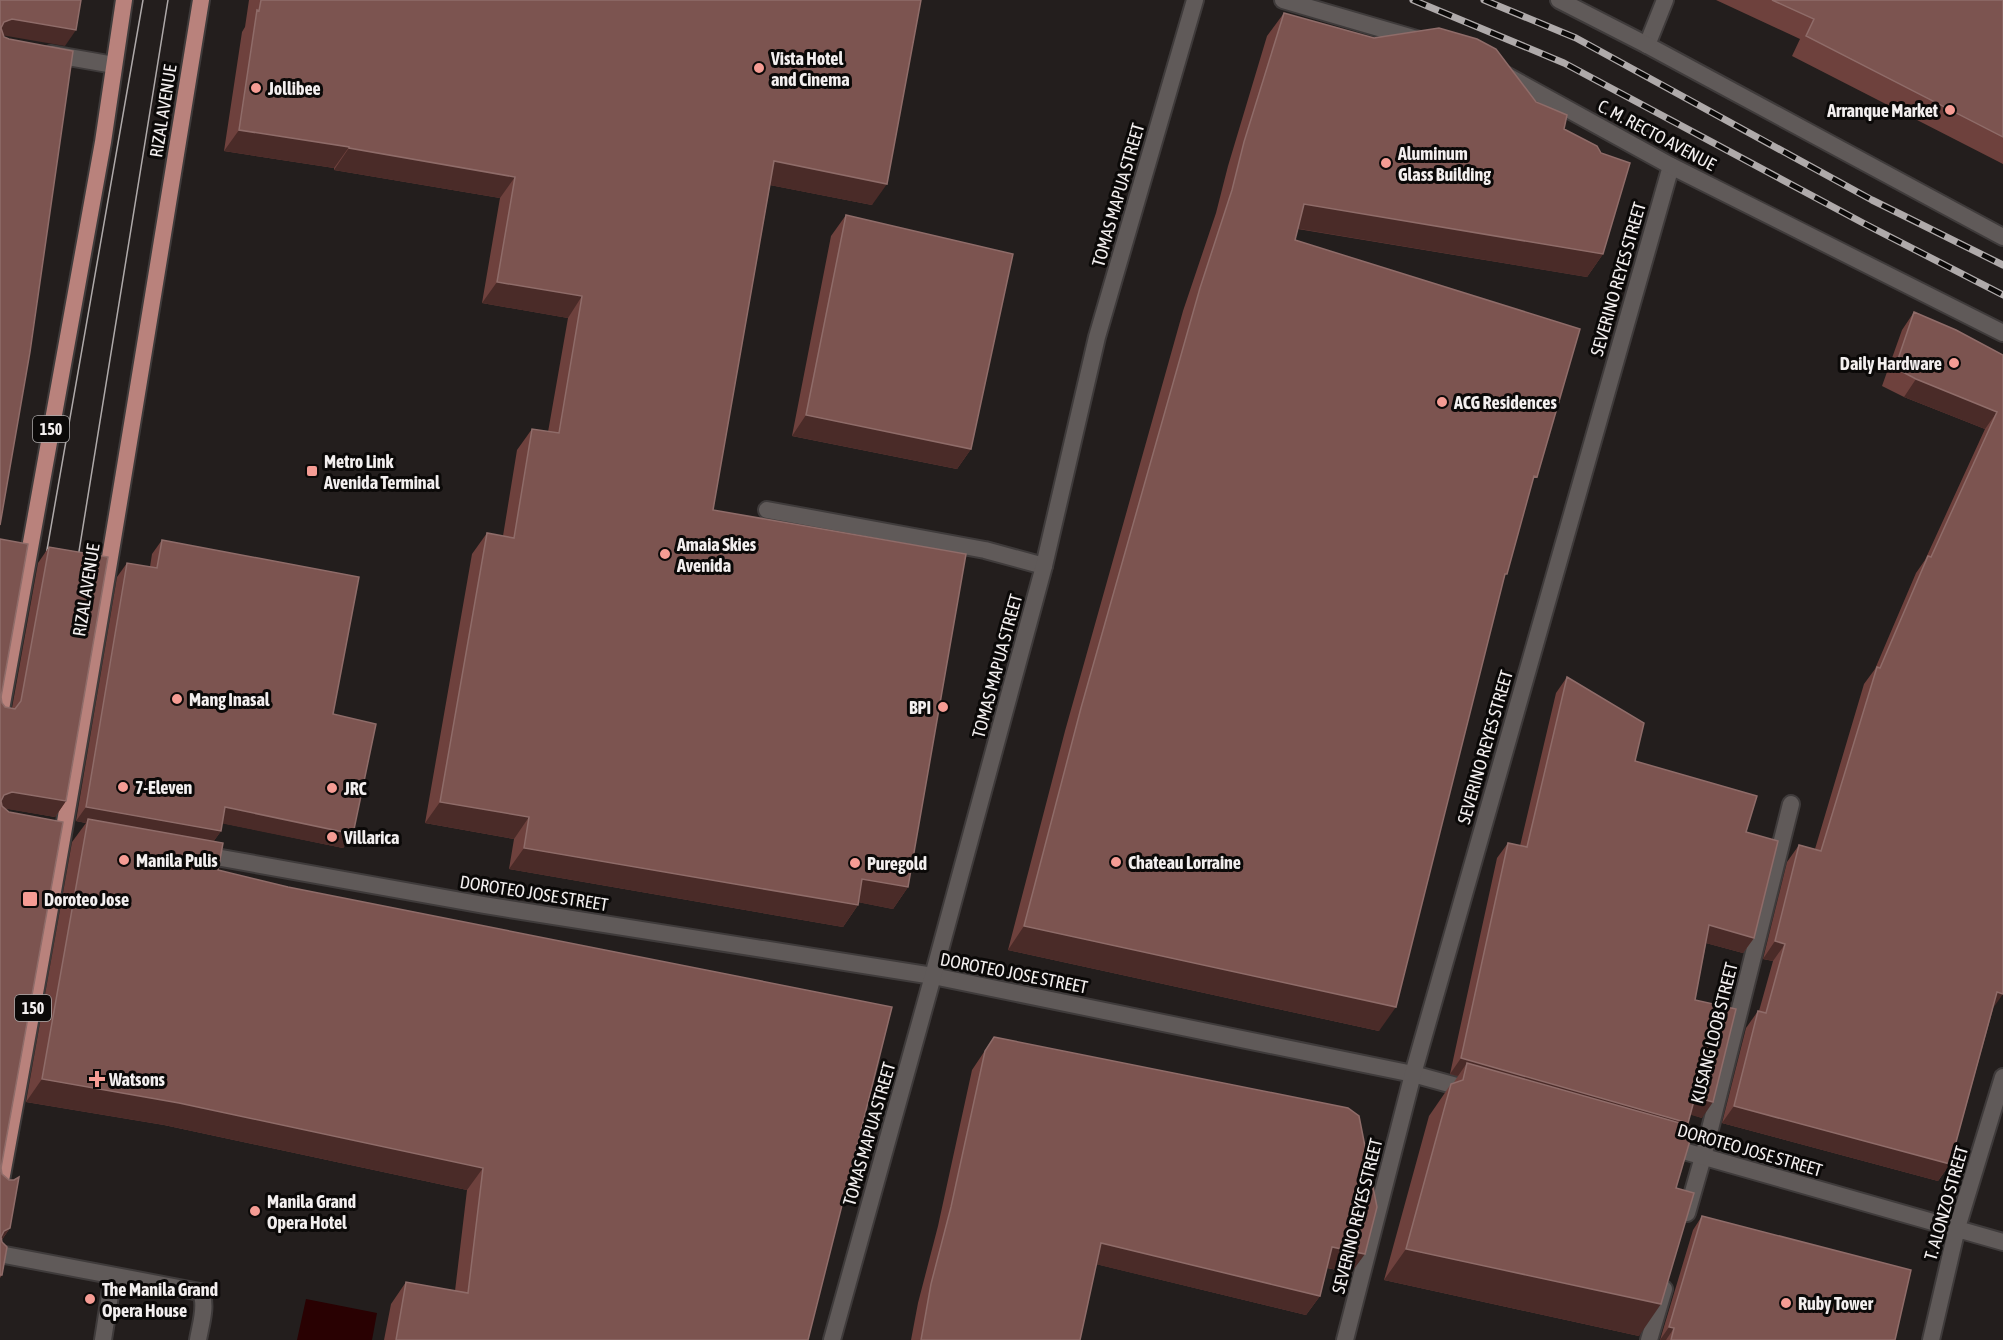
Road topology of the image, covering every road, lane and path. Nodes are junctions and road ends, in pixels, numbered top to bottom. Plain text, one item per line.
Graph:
1 (124, 0) edge
2 (201, 0) edge
3 (1195, 0) edge
4 (1283, 0) edge
5 (1559, 0) edge
6 (1665, 0) edge
7 (1431, 43) edge
8 (1647, 45) junction
9 (34, 51) edge
10 (1485, 64) edge
11 (114, 65) junction
12 (1671, 166) junction
13 (2003, 237) edge
14 (2003, 333) edge
15 (767, 510) dead end
16 (1044, 566) junction
17 (0, 715) edge
18 (1791, 804) dead end
19 (44, 826) edge
20 (70, 831) junction
21 (178, 850) edge
22 (933, 976) junction
23 (1413, 1074) junction
24 (2003, 1077) edge
25 (1491, 1096) edge
26 (1647, 1141) edge
27 (1703, 1157) junction
28 (0, 1186) edge
29 (1683, 1225) edge
30 (1956, 1228) junction
31 (2003, 1242) edge
32 (0, 1254) edge
33 (1669, 1271) edge
34 (112, 1276) junction
35 (103, 1340) edge
36 (198, 1340) edge
37 (832, 1340) edge
38 (1346, 1340) edge
39 (1649, 1340) edge
40 (1931, 1340) edge

1 - 11 main road, 150
2 - 20 main road, RIZAL AVENUE / 150
3 - 16 street, TOMAS MAPUA STREET
4 - 7 street
5 - 8 street
6 - 8 street
8 - 13 street
9 - 11 street
10 - 12 street, C. M. RECTO AVENUE
11 - 17 main road, 150
12 - 14 street, C. M. RECTO AVENUE
12 - 23 street, SEVERINO REYES STREET
15 - 16 street
16 - 22 street, TOMAS MAPUA STREET
18 - 27 street, KUSANG LOOB STREET
19 - 20 street
20 - 28 main road, RIZAL AVENUE / 150
21 - 22 street, DOROTEO JOSE STREET
22 - 23 street, DOROTEO JOSE STREET
22 - 37 street, TOMAS MAPUA STREET
23 - 25 street, DOROTEO JOSE STREET
23 - 38 street, SEVERINO REYES STREET
24 - 30 street, T. ALONZO STREET
26 - 27 street, DOROTEO JOSE STREET
27 - 29 street, KUSANG LOOB STREET
27 - 30 street, DOROTEO JOSE STREET
30 - 31 street, DOROTEO JOSE STREET
30 - 40 street, T. ALONZO STREET
32 - 34 street
33 - 39 street
34 - 35 street
34 - 36 street

